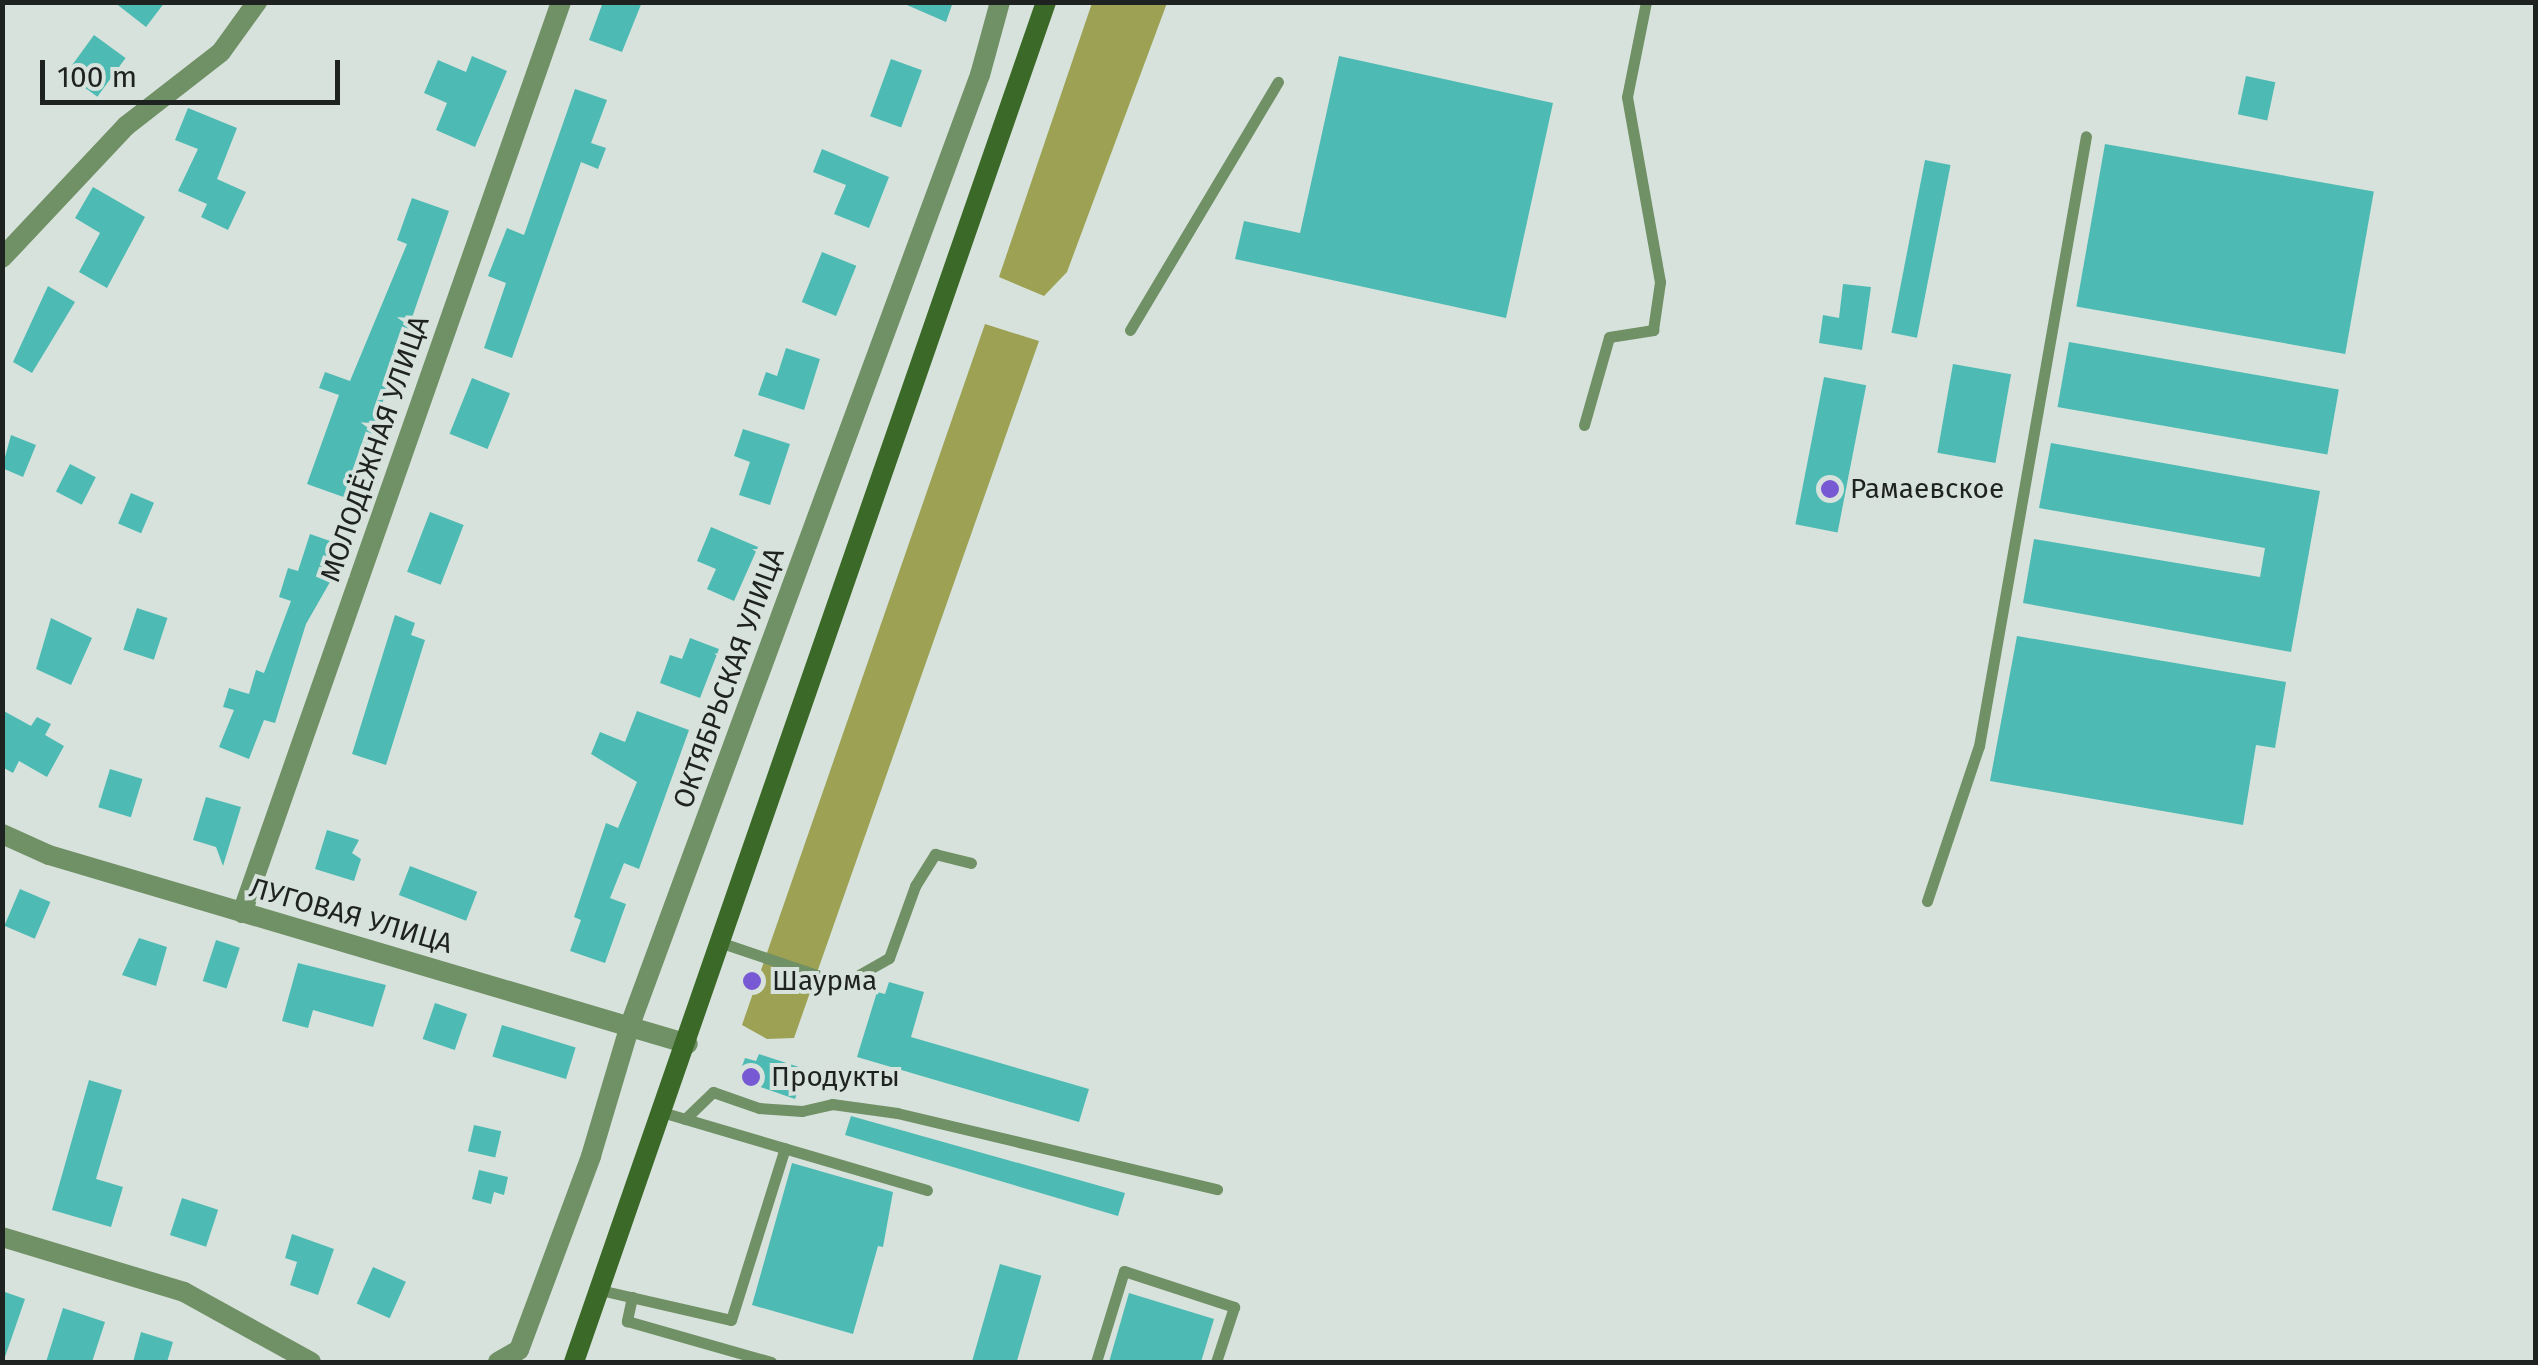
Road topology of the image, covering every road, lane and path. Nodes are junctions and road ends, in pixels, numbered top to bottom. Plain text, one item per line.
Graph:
1 (256, 2) edge
2 (561, 2) edge
3 (1000, 2) edge
4 (1046, 2) edge
5 (1646, 2) edge
6 (1278, 82) dead end
7 (2086, 136) dead end
8 (2, 258) edge
9 (1130, 330) dead end
10 (1584, 425) dead end
11 (2, 834) edge
12 (972, 863) dead end
13 (1927, 901) dead end
14 (242, 913) junction
15 (722, 943) junction
16 (630, 1025) junction
17 (688, 1044) junction
18 (675, 1116) junction
19 (785, 1148) junction
20 (1217, 1189) dead end
21 (926, 1190) dead end
22 (2, 1237) edge
23 (600, 1290) junction
24 (632, 1298) junction
25 (311, 1362) edge
26 (498, 1362) edge
27 (574, 1362) edge
28 (771, 1362) edge
29 (1096, 1362) edge
30 (1216, 1362) edge

1 - 8 street
2 - 14 street, МОЛОДЁЖНАЯ УЛИЦА
3 - 16 street, ОКТЯБРЬСКАЯ УЛИЦА
4 - 15 main road
5 - 10 lane
6 - 9 lane
7 - 13 lane
11 - 14 street, ЛУГОВАЯ УЛИЦА
12 - 15 lane
14 - 16 street, ЛУГОВАЯ УЛИЦА
15 - 17 main road
16 - 17 street, ЛУГОВАЯ УЛИЦА
16 - 26 street, ОКТЯБРЬСКАЯ УЛИЦА
17 - 18 main road
18 - 19 lane
18 - 20 lane
18 - 23 main road
19 - 21 lane
19 - 24 lane
22 - 25 street
23 - 24 lane
23 - 27 main road
24 - 28 lane
29 - 30 lane

